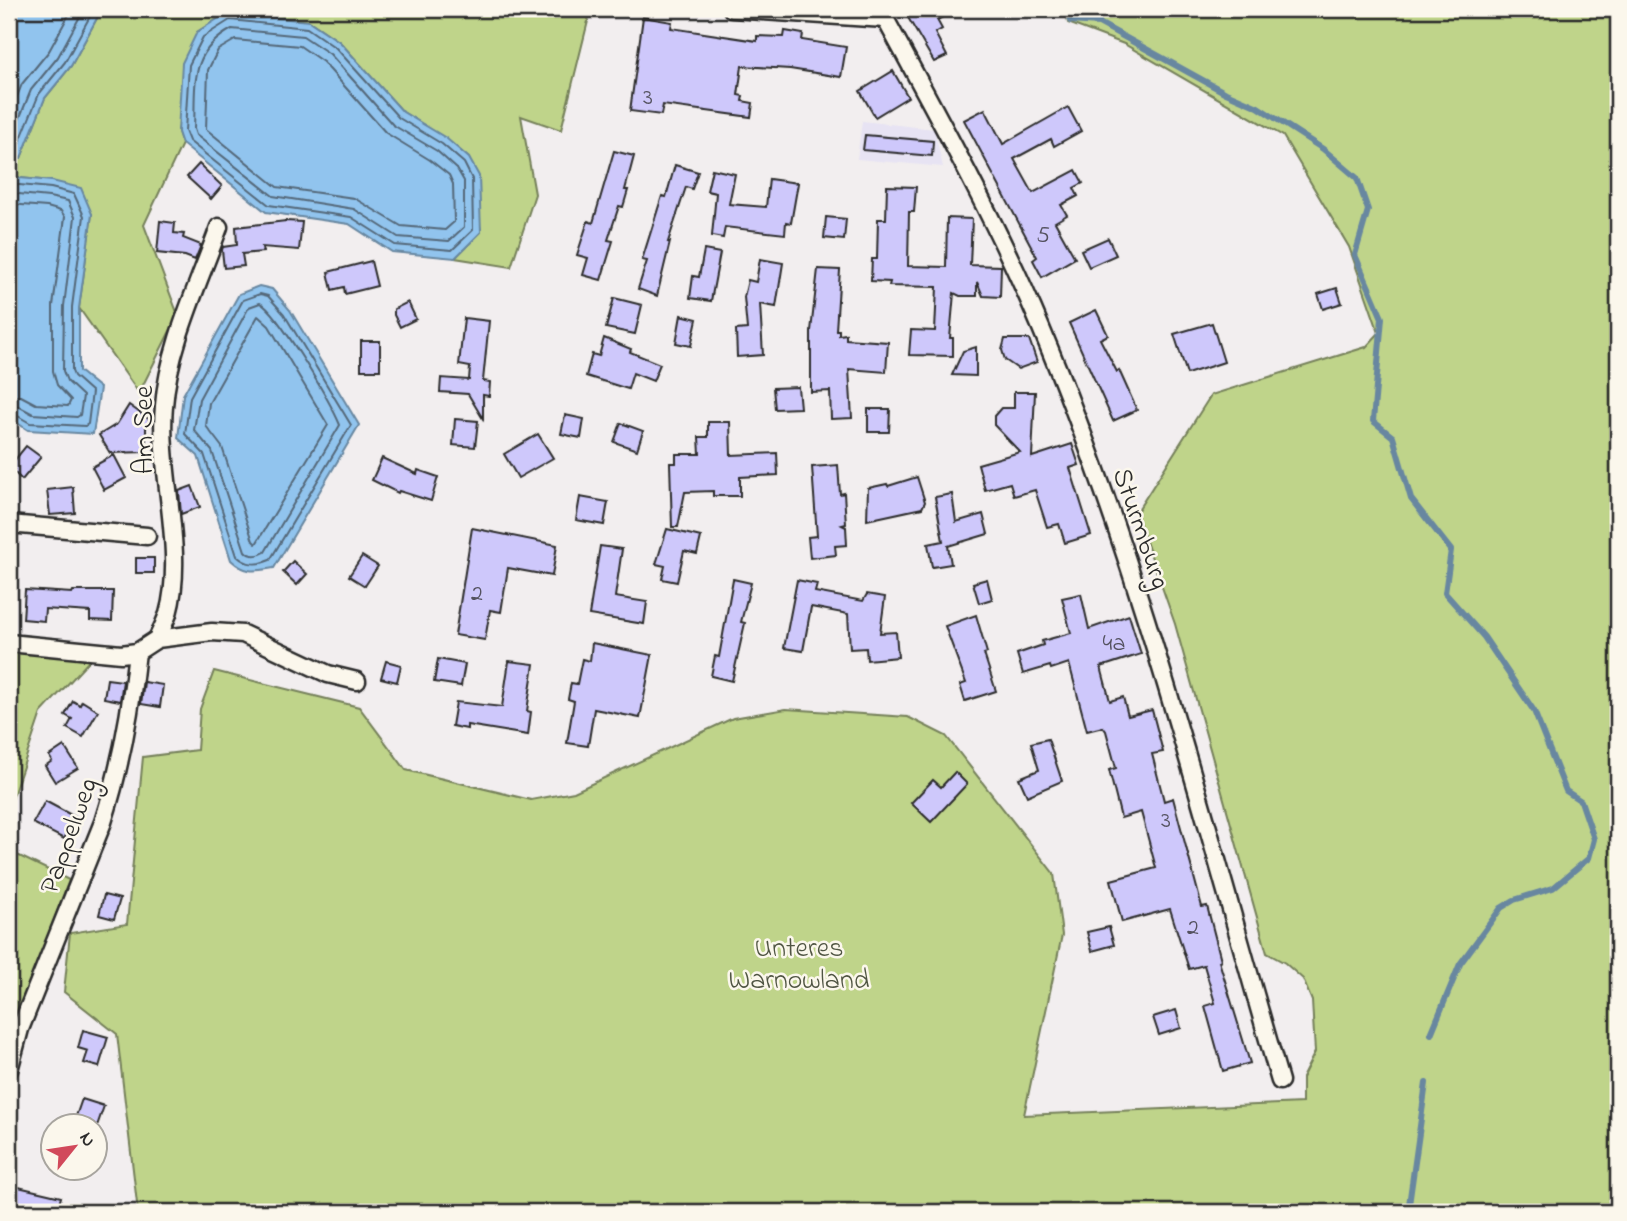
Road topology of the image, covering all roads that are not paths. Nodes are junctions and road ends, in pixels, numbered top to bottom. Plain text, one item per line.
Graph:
1 (732, 9) edge
2 (882, 14) edge
3 (219, 228) dead end
4 (9, 524) edge
5 (147, 536) dead end
6 (157, 639) junction
7 (9, 643) edge
8 (137, 652) junction
9 (357, 681) dead end
10 (9, 1070) edge
11 (1280, 1081) dead end

1 - 2 street, Sturmburg
2 - 11 street, Sturmburg
3 - 6 street, Am See
4 - 5 street
6 - 8 street
6 - 9 street
7 - 8 street
8 - 10 street, Pappelweg

